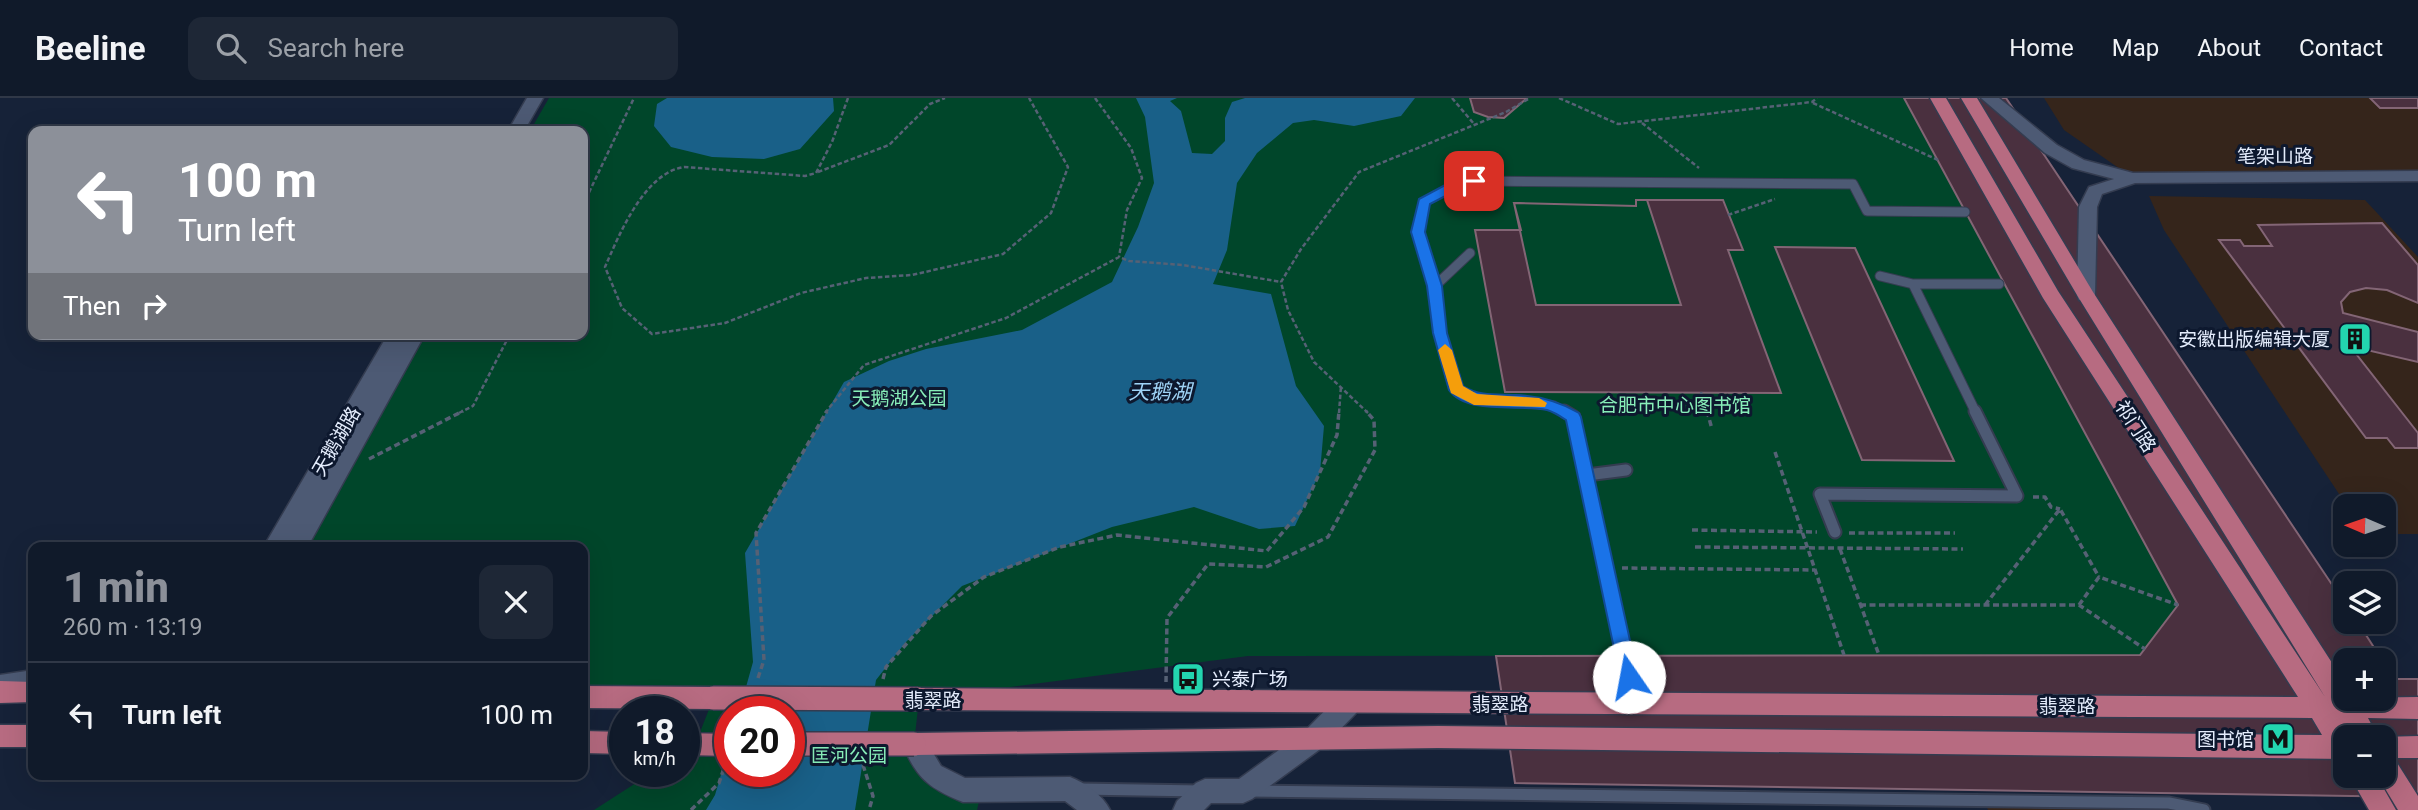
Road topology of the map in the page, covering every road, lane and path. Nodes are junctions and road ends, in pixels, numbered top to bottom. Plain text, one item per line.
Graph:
1 (535, 98) edge
2 (549, 98) edge
3 (634, 98) edge
4 (848, 98) edge
5 (945, 98) edge
6 (1029, 98) edge
7 (1095, 98) edge
8 (1452, 98) edge
9 (1530, 98) edge
10 (1559, 98) edge
11 (1817, 98) edge
12 (1938, 98) edge
13 (1969, 98) edge
14 (1989, 98) edge
15 (1812, 102) junction
16 (1641, 123) junction
17 (1474, 124) junction
18 (519, 126) edge
19 (533, 126) edge
20 (1938, 160) dead end
21 (816, 173) junction
22 (2418, 176) edge
23 (2133, 178) junction
24 (1717, 183) junction
25 (588, 195) edge
26 (1776, 200) dead end
27 (1965, 212) dead end
28 (1728, 215) dead end
29 (1470, 253) dead end
30 (1119, 257) junction
31 (1880, 276) dead end
32 (1281, 282) junction
33 (1913, 284) junction
34 (1998, 284) dead end
35 (1434, 286) junction
36 (2086, 295) junction
37 (395, 340) edge
38 (412, 340) edge
39 (507, 340) edge
40 (1341, 386) junction
41 (1701, 392) dead end
42 (1712, 429) dead end
43 (1775, 452) dead end
44 (369, 459) dead end
45 (1626, 470) dead end
46 (1587, 475) junction
47 (2017, 496) junction
48 (2060, 509) junction
49 (1692, 530) dead end
50 (1769, 531) dead end
51 (1835, 532) joint
52 (1875, 533) dead end
53 (1955, 533) dead end
54 (277, 542) edge
55 (298, 542) edge
56 (1695, 548) dead end
57 (1808, 549) junction
58 (1840, 549) junction
59 (1964, 549) dead end
60 (1606, 568) junction
61 (1815, 570) junction
62 (2099, 578) junction
63 (1860, 605) junction
64 (1985, 605) junction
65 (2079, 605) junction
66 (2178, 605) dead end
67 (2145, 649) dead end
68 (1844, 655) dead end
69 (1878, 655) dead end
70 (28, 681) edge
71 (2333, 684) edge
72 (0, 685) edge
73 (754, 686) dead end
74 (0, 692) edge
75 (28, 692) edge
76 (880, 692) dead end
77 (588, 697) edge
78 (1165, 701) junction
79 (1349, 703) junction
80 (1634, 704) junction
81 (2320, 708) junction
82 (2333, 708) edge
83 (2396, 708) edge
84 (2418, 708) edge
85 (2333, 728) edge
86 (0, 736) edge
87 (28, 736) edge
88 (1314, 738) junction
89 (588, 742) edge
90 (609, 743) edge
91 (805, 744) edge
92 (914, 744) junction
93 (2333, 747) edge
94 (2396, 747) edge
95 (2418, 747) edge
96 (866, 756) dead end
97 (2396, 784) edge
98 (715, 787) edge
99 (2370, 788) edge
100 (1070, 789) junction
101 (1243, 791) junction
102 (1205, 792) junction
103 (1986, 805) edge
104 (691, 810) edge
105 (870, 810) edge
106 (1097, 810) edge
107 (1186, 810) edge
108 (2204, 810) edge
109 (2383, 810) edge
110 (2412, 810) edge

1 - 18 street
2 - 19 street
3 - 25 path
4 - 21 path
5 - 21 path
6 - 21 path
7 - 30 path
8 - 17 path
9 - 17 path
10 - 16 path
11 - 15 path
12 - 81 main road, 祁门路
13 - 36 main road, 祁门路
14 - 23 street
15 - 16 path
15 - 20 path
16 - 24 path
17 - 32 path
22 - 23 street, 笔架山路
23 - 36 street
24 - 27 lane
24 - 35 lane
26 - 28 path
29 - 35 lane
30 - 32 path
30 - 73 path
31 - 33 lane
32 - 40 path
33 - 34 lane
33 - 47 lane
35 - 46 lane
36 - 71 main road, 祁门路
37 - 54 street, 天鹅湖路
38 - 55 street, 天鹅湖路
39 - 44 path
40 - 76 path
40 - 78 path
41 - 42 path
43 - 57 path
45 - 46 lane
46 - 60 lane
47 - 48 path
47 - 51 lane
48 - 62 path
48 - 64 path
49 - 50 path
51 - 58 path
52 - 53 path
56 - 57 path
57 - 58 path
57 - 61 path
58 - 59 path
58 - 63 path
60 - 61 path
60 - 80 lane
61 - 68 path
62 - 65 path
62 - 66 path
63 - 64 path
63 - 69 path
64 - 65 path
65 - 67 path
70 - 72 street
74 - 75 main road
77 - 78 main road, 翡翠路, bridge
78 - 79 main road, 翡翠路
79 - 80 main road, 翡翠路
79 - 88 street
80 - 81 main road, 翡翠路
81 - 82 main road, 翡翠路
81 - 85 main road, 祁门路
83 - 84 main road, 翡翠路
86 - 87 main road
88 - 92 main road, 翡翠路
88 - 93 main road, 翡翠路
88 - 101 street
89 - 90 main road
91 - 92 main road, 翡翠路, bridge
92 - 100 street
94 - 95 main road
96 - 105 path
97 - 110 main road
98 - 104 path
99 - 109 main road
100 - 102 lane
100 - 106 street
101 - 102 street
101 - 103 lane
102 - 107 street
103 - 108 lane

